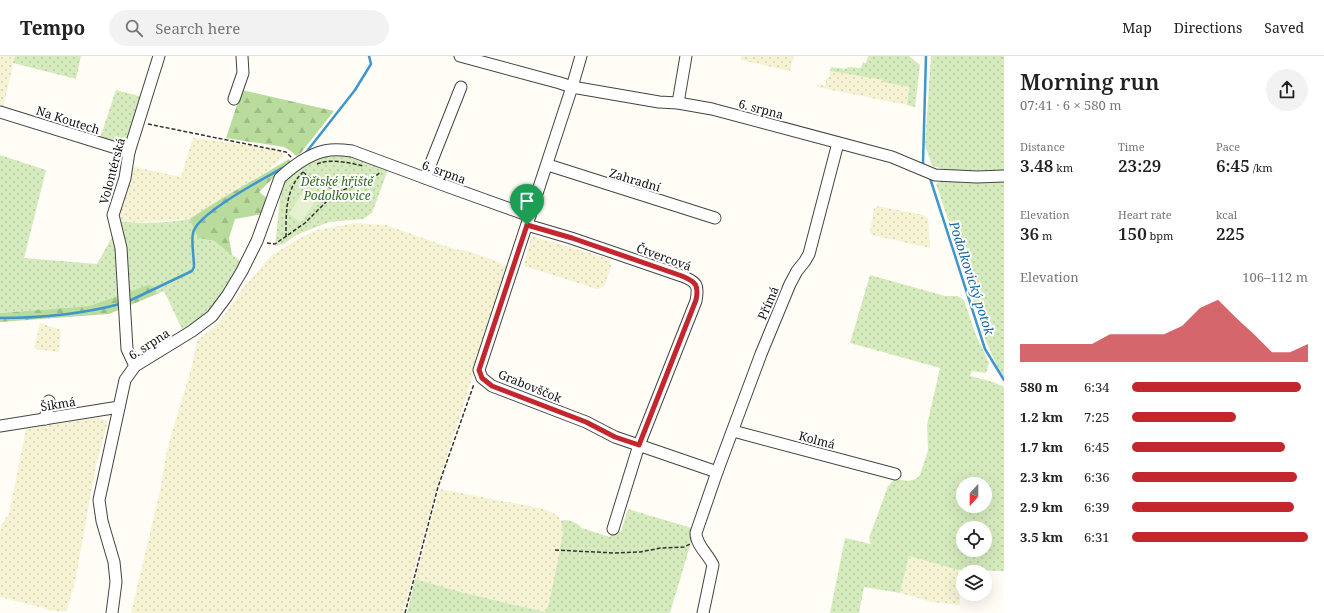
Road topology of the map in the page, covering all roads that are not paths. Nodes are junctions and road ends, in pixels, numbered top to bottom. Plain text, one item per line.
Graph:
1 (159, 56) edge
2 (242, 56) edge
3 (460, 56) edge
4 (581, 56) edge
5 (686, 56) edge
6 (461, 87) dead end
7 (572, 87) junction
8 (234, 99) dead end
9 (678, 103) junction
10 (0, 112) edge
11 (838, 143) junction
12 (129, 152) junction
13 (548, 165) junction
14 (1004, 176) edge
15 (425, 178) junction
16 (715, 218) dead end
17 (528, 220) junction
18 (135, 366) junction
19 (49, 401) dead end
20 (119, 407) junction
21 (46, 419) junction
22 (0, 426) edge
23 (733, 431) junction
24 (639, 445) junction
25 (716, 472) junction
26 (895, 474) dead end
27 (613, 529) dead end
28 (112, 613) edge
29 (703, 613) edge

1 - 12 street, Volontérská
2 - 8 street
3 - 7 street, 6. srpna
4 - 7 street
5 - 9 street
6 - 15 street
7 - 9 street, 6. srpna
7 - 13 street
9 - 11 street, 6. srpna
10 - 12 street, Na Koutech
11 - 14 street, 6. srpna
11 - 23 street, Přímá
12 - 18 street, Volontérská
13 - 16 street, Zahradní
13 - 17 street
15 - 17 street, 6. srpna
15 - 18 street, 6. srpna
17 - 24 street, Grabovščok
17 - 24 street, Čtvercová
18 - 20 street, 6. srpna
19 - 21 street
20 - 21 street, Šikmá
20 - 28 street, 6. srpna
21 - 22 street, Šikmá
23 - 25 street, Přímá
23 - 26 street, Kolmá
24 - 25 street, Grabovščok
24 - 27 street
25 - 29 street

